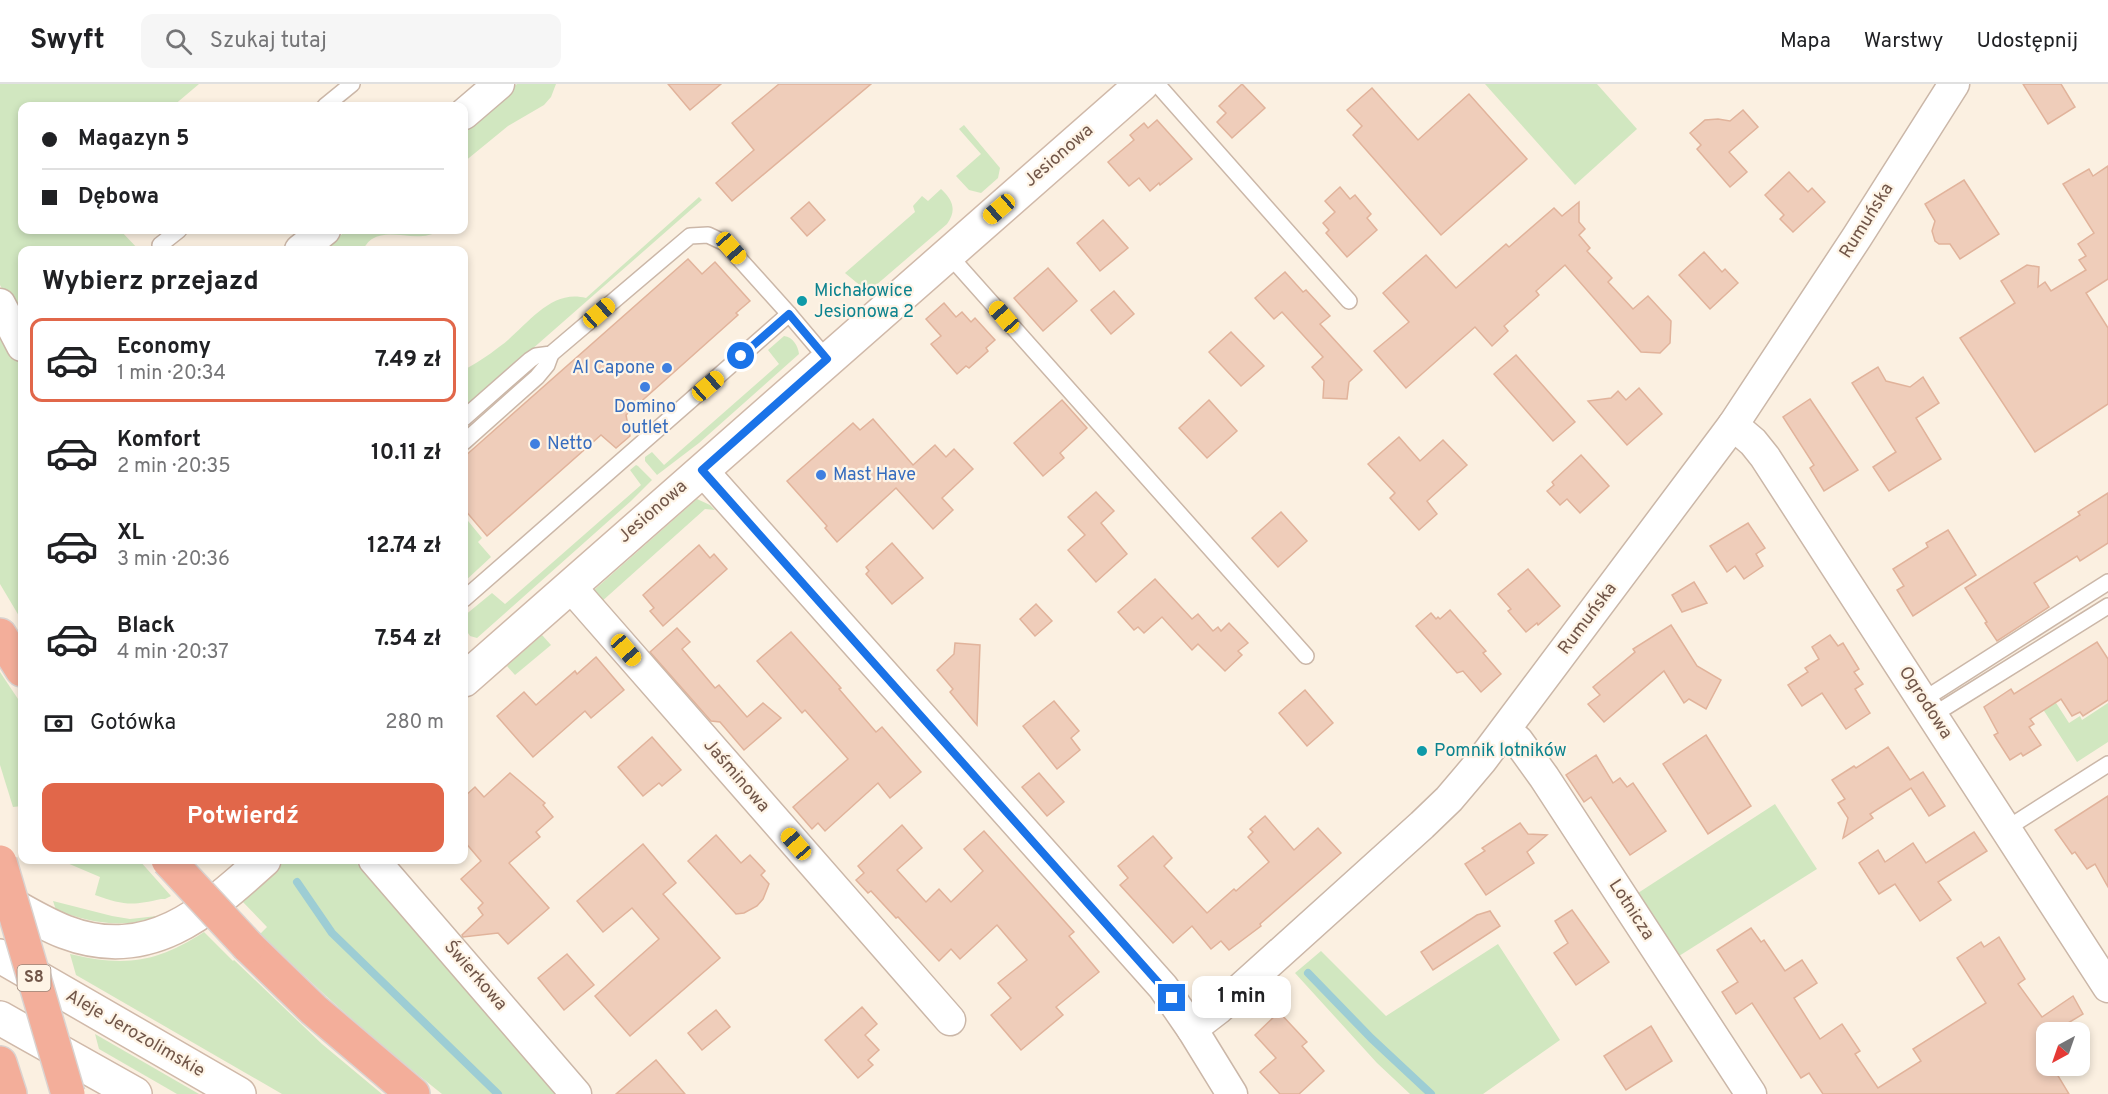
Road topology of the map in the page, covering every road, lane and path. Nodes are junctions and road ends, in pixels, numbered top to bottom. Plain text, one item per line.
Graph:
1 (352, 84) edge
2 (499, 84) edge
3 (1142, 84) edge
4 (1158, 84) edge
5 (1954, 84) edge
6 (330, 102) edge
7 (468, 111) edge
8 (174, 234) edge
9 (321, 234) edge
10 (161, 246) edge
11 (305, 246) edge
12 (948, 254) junction
13 (1349, 301) dead end
14 (0, 304) edge
15 (789, 314) junction
16 (18, 338) edge
17 (551, 354) junction
18 (827, 359) junction
19 (468, 414) edge
20 (1733, 425) junction
21 (468, 438) edge
22 (702, 470) junction
23 (2108, 582) edge
24 (570, 586) junction
25 (468, 595) edge
26 (2108, 606) edge
27 (0, 635) edge
28 (1306, 656) dead end
29 (18, 664) edge
30 (468, 668) edge
31 (1928, 707) junction
32 (1506, 730) junction
33 (2108, 764) edge
34 (2006, 829) junction
35 (0, 862) edge
36 (172, 864) edge
37 (259, 864) edge
38 (377, 864) edge
39 (0, 898) edge
40 (0, 956) edge
41 (2108, 987) edge
42 (0, 1018) edge
43 (950, 1020) dead end
44 (1192, 1029) junction
45 (0, 1063) edge
46 (9, 1094) edge
47 (68, 1094) edge
48 (135, 1094) edge
49 (239, 1094) edge
50 (413, 1094) edge
51 (576, 1094) edge
52 (1232, 1094) edge
53 (1751, 1094) edge

1 - 6 lane
2 - 7 street
3 - 12 street, Jesionowa
4 - 13 lane
5 - 20 street, Rumuńska
8 - 10 lane
9 - 11 street
12 - 18 street, Jesionowa
12 - 28 lane
14 - 16 street
15 - 17 lane
15 - 18 lane
15 - 25 lane
17 - 19 lane
17 - 21 lane
18 - 22 street, Jesionowa
20 - 31 street, Ogrodowa
20 - 32 street, Rumuńska
22 - 24 street, Jesionowa
22 - 44 street
23 - 31 lane
24 - 30 street, Jesionowa
24 - 43 street, Jaśminowa
26 - 31 lane
27 - 29 highway
31 - 34 street, Ogrodowa
32 - 44 street, Rumuńska
32 - 53 street, Lotnicza
33 - 34 lane
34 - 41 street, Ogrodowa
35 - 47 highway, S8, bridge
36 - 50 highway, bridge
37 - 39 street
38 - 51 street, Świerkowa
40 - 49 street, Aleje Jerozolimskie
42 - 48 street
44 - 52 street
45 - 46 highway

